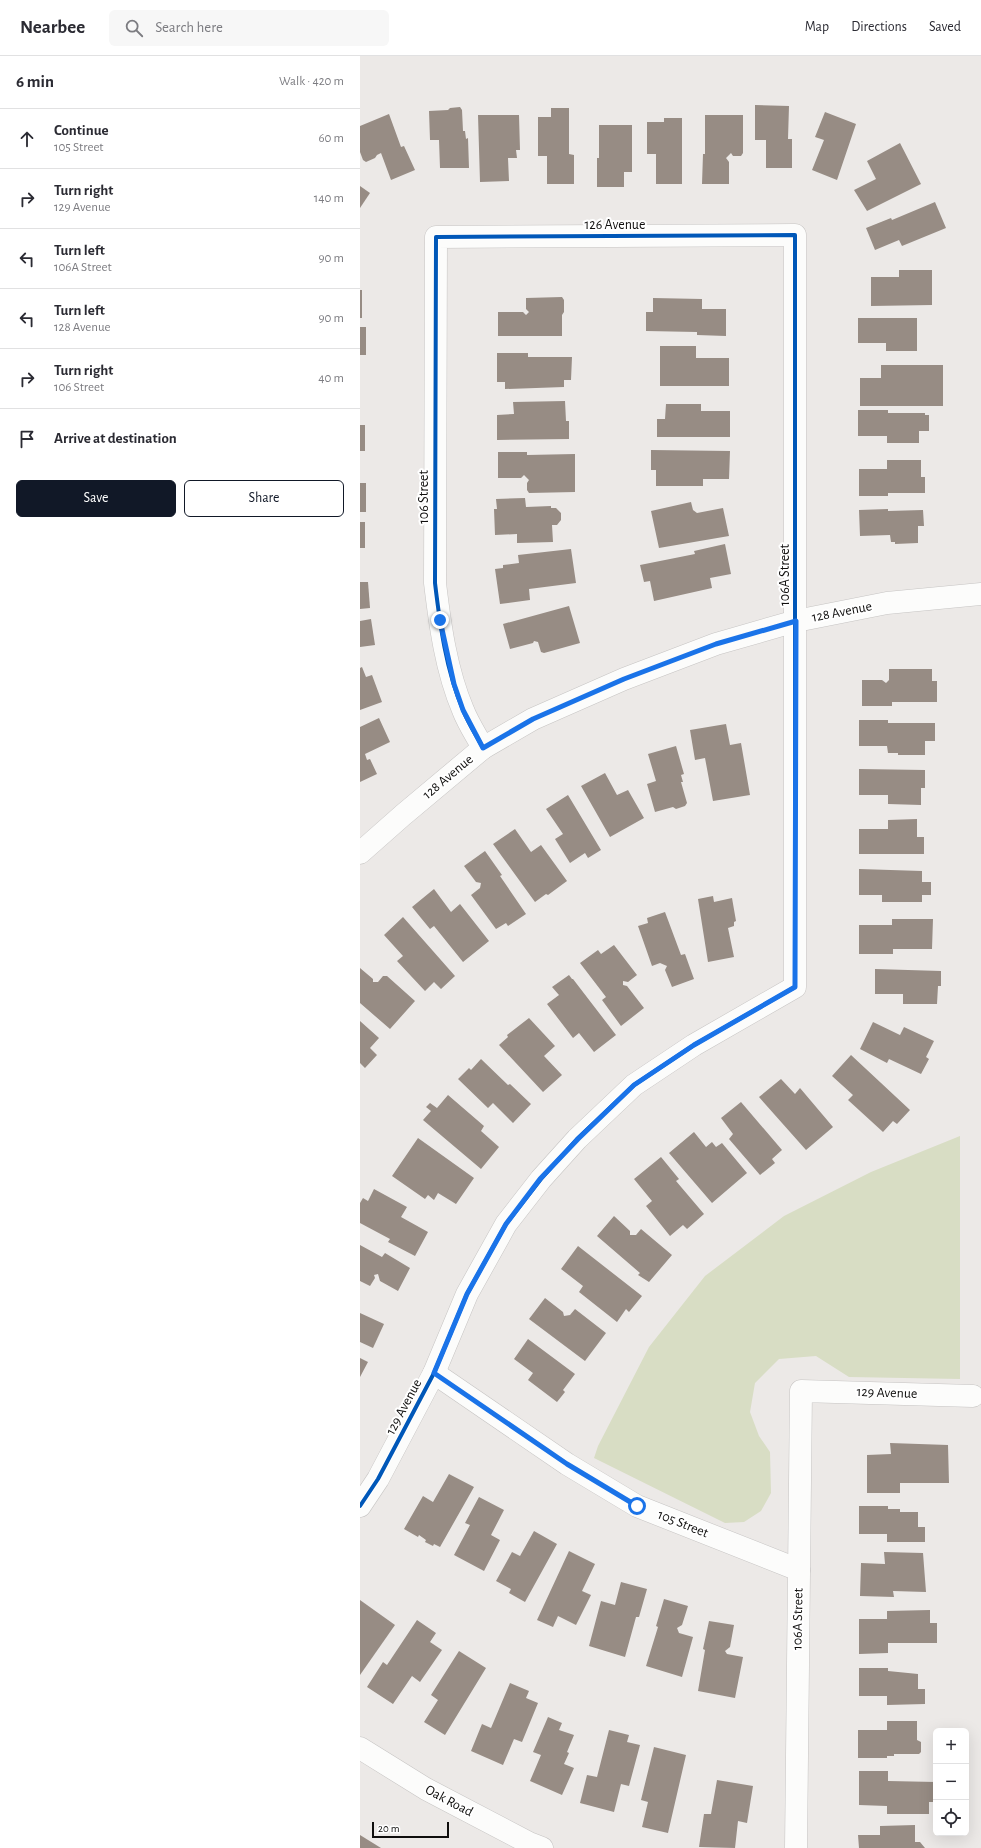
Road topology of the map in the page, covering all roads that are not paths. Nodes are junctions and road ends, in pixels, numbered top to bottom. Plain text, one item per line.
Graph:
1 (795, 235) joint
2 (436, 237) joint
3 (981, 594) edge
4 (796, 621) junction
5 (483, 748) junction
6 (360, 853) edge
7 (795, 987) joint
8 (434, 1373) junction
9 (801, 1391) joint
10 (973, 1396) dead end
11 (360, 1506) edge
12 (799, 1570) junction
13 (360, 1748) edge
14 (542, 1848) edge
15 (796, 1848) edge

1 - 2 street, 126 Avenue
1 - 4 street, 106A Street
2 - 5 street, 106 Street
3 - 4 street, 128 Avenue
4 - 5 street, 128 Avenue
4 - 7 street, 106A Street
5 - 6 street, 128 Avenue
7 - 8 street, 129 Avenue
8 - 11 street, 129 Avenue
8 - 12 street, 105 Street
9 - 10 street, 129 Avenue
9 - 12 street, 106A Street
12 - 15 street, 106A Street
13 - 14 street, Oak Road

